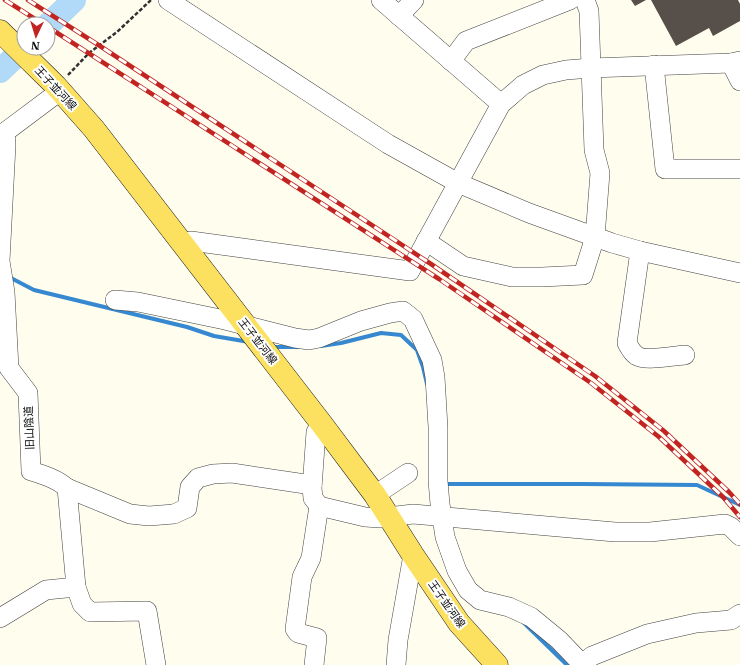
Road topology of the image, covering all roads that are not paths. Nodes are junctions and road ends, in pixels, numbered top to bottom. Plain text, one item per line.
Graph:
1 (168, 0) edge
2 (381, 0) edge
3 (414, 0) edge
4 (570, 0) edge
5 (585, 0) edge
6 (189, 6) edge
7 (399, 16) junction
8 (0, 31) edge
9 (451, 61) junction
10 (736, 62) edge
11 (654, 66) junction
12 (591, 68) junction
13 (740, 81) edge
14 (58, 89) junction
15 (501, 104) junction
16 (3, 134) edge
17 (740, 169) edge
18 (458, 183) junction
19 (595, 237) junction
20 (426, 241) junction
21 (182, 243) junction
22 (640, 251) junction
23 (740, 273) edge
24 (115, 300) dead end
25 (248, 328) junction
26 (685, 356) dead end
27 (321, 423) junction
28 (408, 472) dead end
29 (312, 485) junction
30 (67, 488) junction
31 (375, 495) junction
32 (319, 506) junction
33 (441, 516) junction
34 (389, 517) junction
35 (737, 529) edge
36 (413, 555) junction
37 (76, 587) junction
38 (740, 614) edge
39 (0, 618) edge
40 (582, 664) edge
41 (156, 665) edge
42 (314, 665) edge
43 (396, 665) edge
44 (497, 665) edge

1 - 6 street
2 - 7 street
3 - 7 street
4 - 9 street
5 - 12 street
6 - 18 street
7 - 9 street
8 - 14 main road, 王子並河線
9 - 15 street
10 - 11 street
10 - 13 street
11 - 12 street
11 - 17 street
12 - 15 street
12 - 19 street
14 - 16 street, 旧山陰道
14 - 21 main road, 王子並河線
15 - 18 street
16 - 30 street, 旧山陰道
18 - 19 street
18 - 20 street
19 - 20 street
19 - 22 street
20 - 21 street
21 - 25 main road, 王子並河線
22 - 23 street
22 - 26 street
24 - 25 street
25 - 27 main road, 王子並河線
25 - 33 street
27 - 29 street
27 - 31 main road, 王子並河線
28 - 31 street
29 - 30 street
29 - 32 street
30 - 37 street
31 - 34 main road, 王子並河線
32 - 34 street
32 - 42 street
33 - 34 street
33 - 35 street
33 - 40 street
34 - 36 main road, 王子並河線
36 - 43 street
36 - 44 main road, 王子並河線
37 - 39 street
37 - 41 street
38 - 40 street

